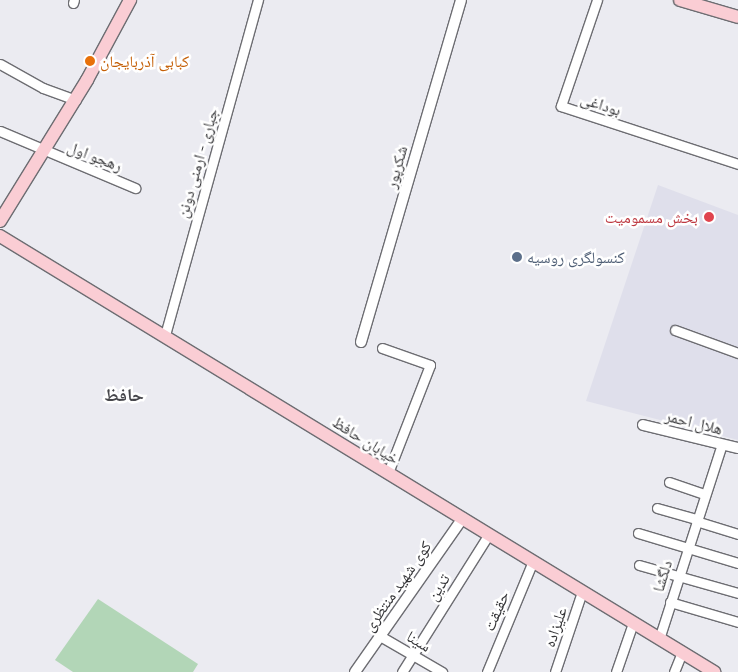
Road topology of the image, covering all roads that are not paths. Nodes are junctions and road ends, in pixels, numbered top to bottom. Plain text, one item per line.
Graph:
1 (130, 0) edge
2 (258, 0) edge
3 (461, 0) edge
4 (597, 0) edge
5 (680, 0) edge
6 (738, 17) edge
7 (0, 64) edge
8 (76, 100) junction
9 (0, 131) edge
10 (44, 152) junction
11 (738, 164) edge
12 (135, 188) dead end
13 (0, 221) edge
14 (0, 236) edge
15 (675, 330) dead end
16 (165, 335) junction
17 (361, 342) dead end
18 (382, 348) dead end
19 (738, 353) edge
20 (644, 424) dead end
21 (722, 444) junction
22 (738, 448) edge
23 (388, 473) junction
24 (669, 482) dead end
25 (704, 494) junction
26 (657, 508) dead end
27 (463, 518) junction
28 (696, 520) junction
29 (638, 533) dead end
30 (489, 534) junction
31 (738, 534) edge
32 (686, 547) junction
33 (533, 561) junction
34 (738, 563) edge
35 (639, 565) dead end
36 (678, 575) junction
37 (582, 592) junction
38 (738, 593) edge
39 (670, 602) junction
40 (738, 622) edge
41 (633, 623) junction
42 (380, 636) junction
43 (659, 639) junction
44 (682, 652) junction
45 (413, 655) junction
46 (355, 672) edge
47 (402, 672) edge
48 (442, 672) edge
49 (487, 672) edge
50 (555, 672) edge
51 (616, 672) edge
52 (674, 672) edge
53 (714, 672) edge

1 - 8 main road
2 - 16 street, جباری - ارمنی دونن
3 - 17 street, شکرپور
4 - 11 street, بوداغی
5 - 6 main road
7 - 8 street
8 - 10 main road
9 - 10 street, رهجو اول
10 - 12 street, رهجو اول
10 - 13 main road
14 - 16 main road, خیابان حافظ
15 - 19 street
16 - 23 main road, خیابان حافظ
18 - 23 street
20 - 21 street, هلال احمر
21 - 22 street, هلال احمر
21 - 25 street, دلگشا
23 - 27 main road, خیابان حافظ
24 - 25 street
25 - 28 street, دلگشا
26 - 28 street
27 - 30 main road, خیابان حافظ
27 - 42 street, کوی شهید منتظری
28 - 31 street
28 - 32 street, دلگشا
29 - 32 street
30 - 33 main road, خیابان حافظ
30 - 45 street, تدین
32 - 34 street
32 - 36 street, دلگشا
33 - 37 main road, خیابان حافظ
33 - 49 street, حقیقت
35 - 36 street
36 - 38 street
36 - 39 street, دلگشا
37 - 41 main road, خیابان حافظ
37 - 50 street, علیزاده
39 - 40 street
39 - 43 street, دلگشا
41 - 43 main road, خیابان حافظ
41 - 51 street
42 - 45 street, سینا
42 - 46 street, کوی شهید منتظری
43 - 44 main road, خیابان حافظ
44 - 52 street
44 - 53 main road, خیابان حافظ
45 - 47 street
45 - 48 street, سینا

